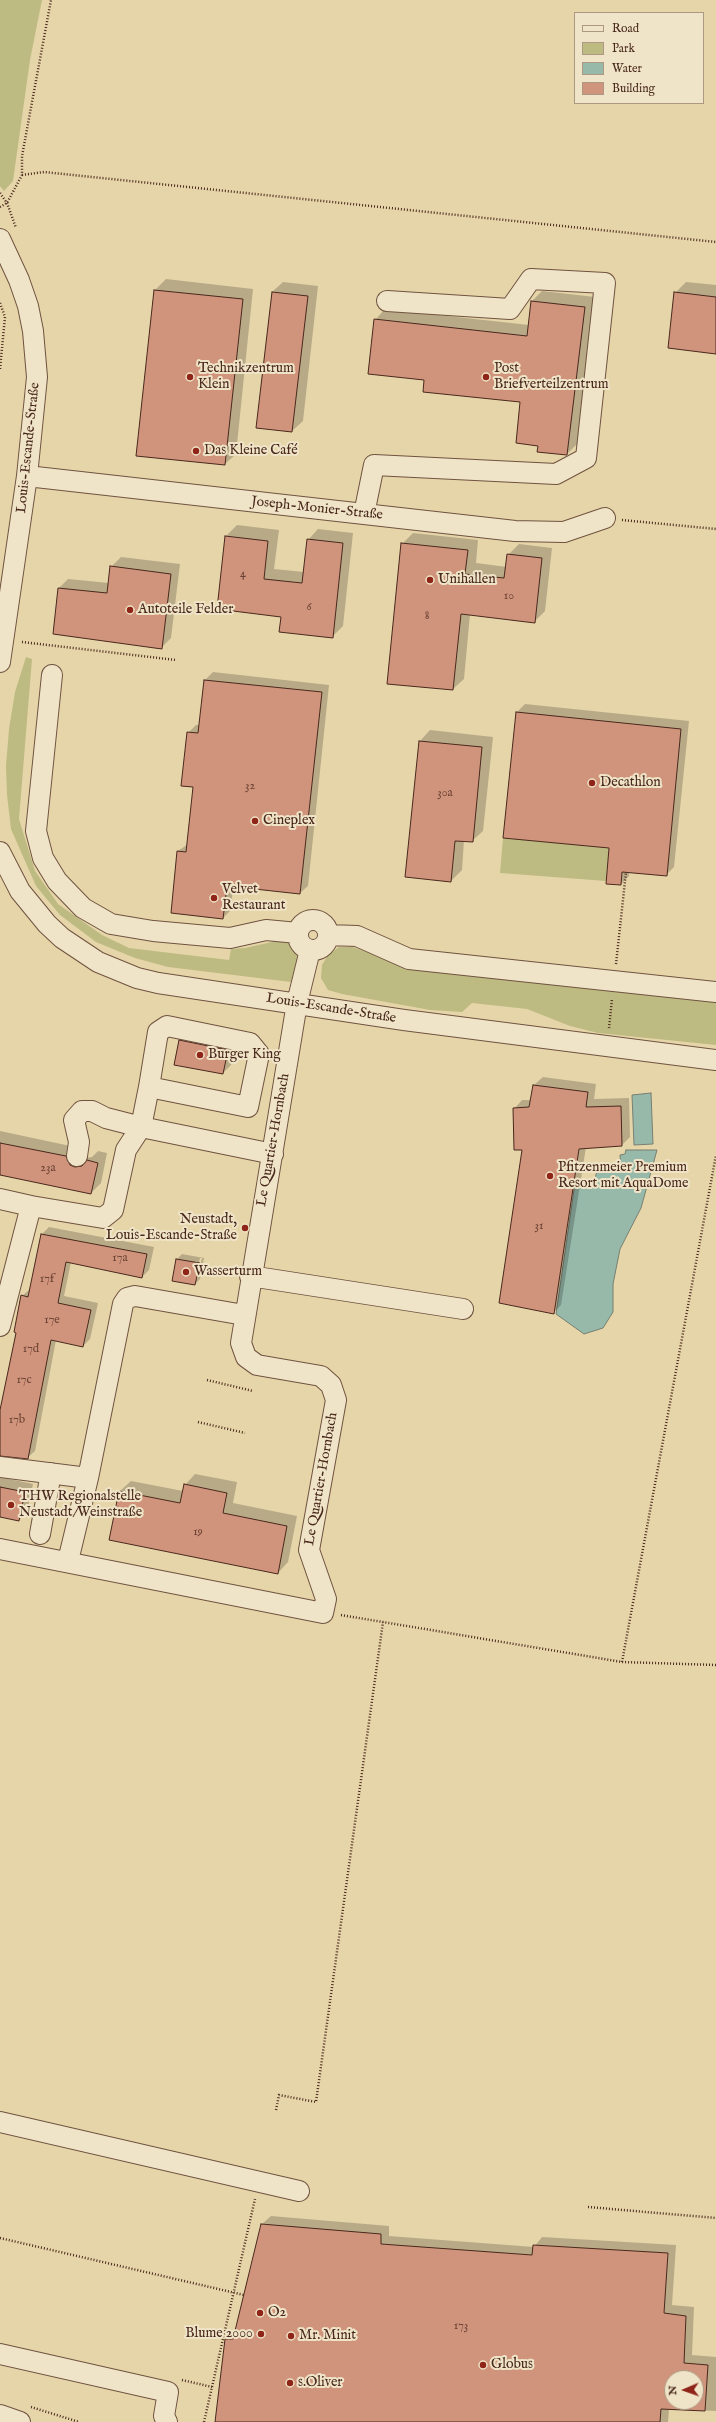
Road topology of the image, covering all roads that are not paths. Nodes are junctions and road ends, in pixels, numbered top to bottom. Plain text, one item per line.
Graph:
1 (0, 239) edge
2 (387, 301) dead end
3 (27, 476) junction
4 (364, 514) junction
5 (606, 518) road end
6 (0, 662) edge
7 (52, 675) dead end
8 (0, 852) edge
9 (298, 932) junction
10 (328, 935) junction
11 (310, 950) junction
12 (716, 992) edge
13 (297, 1003) junction
14 (716, 1060) edge
15 (149, 1087) junction
16 (141, 1127) junction
17 (273, 1154) junction
18 (77, 1156) dead end
19 (0, 1199) edge
20 (31, 1206) junction
21 (250, 1276) junction
22 (463, 1309) dead end
23 (244, 1315) junction
24 (0, 1326) edge
25 (0, 1467) edge
26 (51, 1473) junction
27 (88, 1478) junction
28 (40, 1534) dead end
29 (0, 1549) edge
30 (68, 1561) junction
31 (0, 2122) edge
32 (299, 2190) dead end
33 (0, 2354) edge
34 (24, 2414) edge
35 (0, 2415) edge
36 (167, 2422) edge

1 - 3 street, Louis-Escande-Straße
2 - 4 street
3 - 4 street, Joseph-Monier-Straße
3 - 6 street, Louis-Escande-Straße
4 - 5 street, Joseph-Monier-Straße
7 - 9 street
8 - 13 street, Louis-Escande-Straße
9 - 10 street
9 - 11 street
10 - 11 street
10 - 12 street
11 - 13 street, Le Quartier-Hornbach
13 - 14 street, Louis-Escande-Straße
13 - 17 street, Le Quartier-Hornbach
15 - 15 street
15 - 16 street
16 - 17 street
16 - 18 street
16 - 20 street
17 - 21 street, Le Quartier-Hornbach
19 - 20 street
20 - 24 street
21 - 22 street
21 - 23 street, Le Quartier-Hornbach
23 - 27 street
23 - 30 street, Le Quartier-Hornbach
25 - 26 street
26 - 27 street
26 - 28 street
27 - 30 street
29 - 30 street
31 - 32 street
33 - 36 street
34 - 35 street

